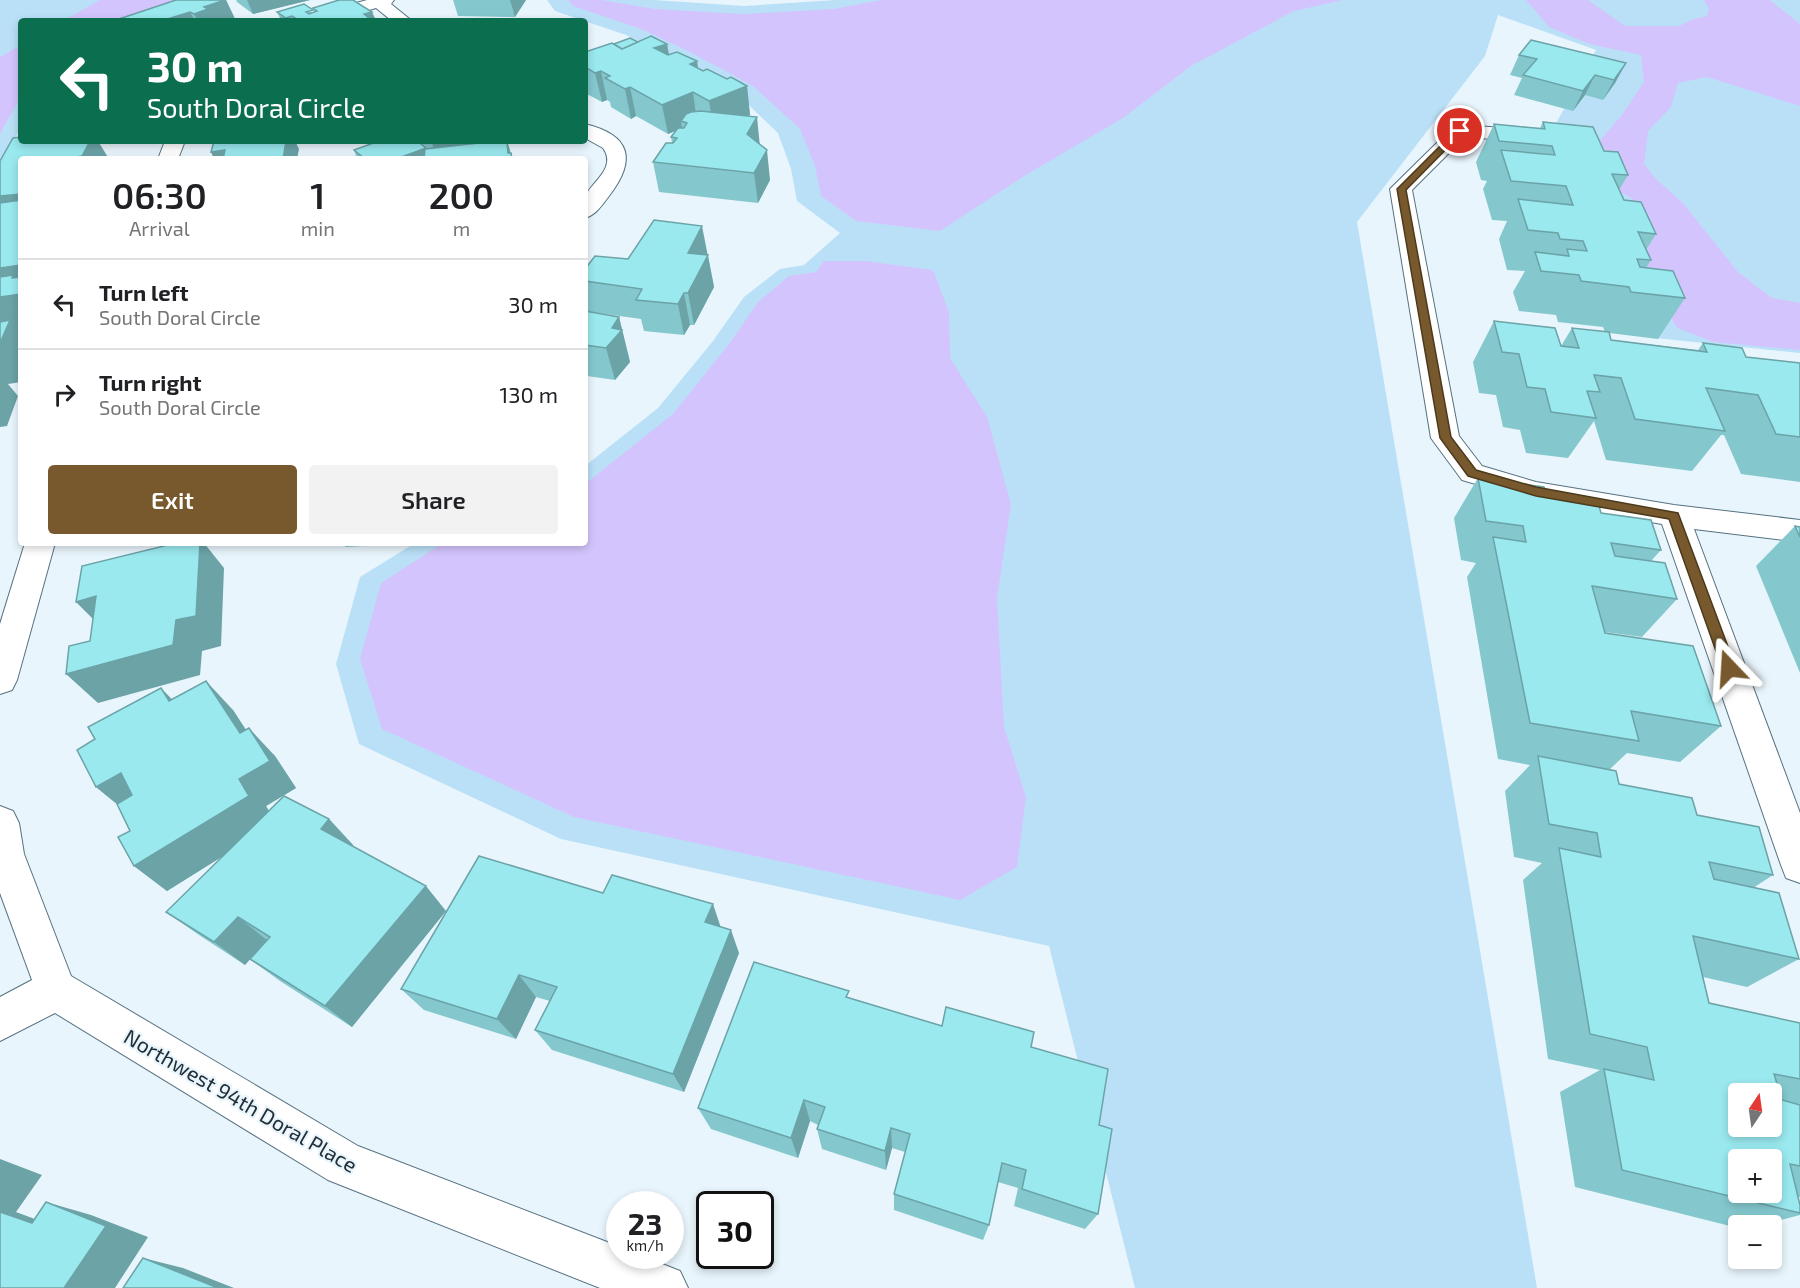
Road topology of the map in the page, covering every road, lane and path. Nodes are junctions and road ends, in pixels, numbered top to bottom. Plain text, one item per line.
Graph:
1 (382, 1) edge
2 (322, 18) edge
3 (400, 18) edge
4 (588, 132) edge
5 (1554, 138) edge
6 (588, 207) edge
7 (1674, 516) junction
8 (1800, 531) edge
9 (39, 546) edge
10 (0, 680) edge
11 (0, 824) edge
12 (1800, 865) edge
13 (56, 990) junction
14 (0, 1020) edge
15 (663, 1288) edge

1 - 2 street
1 - 3 street
4 - 6 street
5 - 7 street
7 - 8 street
7 - 12 street
9 - 10 street
11 - 13 street
13 - 14 street
13 - 15 street, Northwest 94th Doral Place

